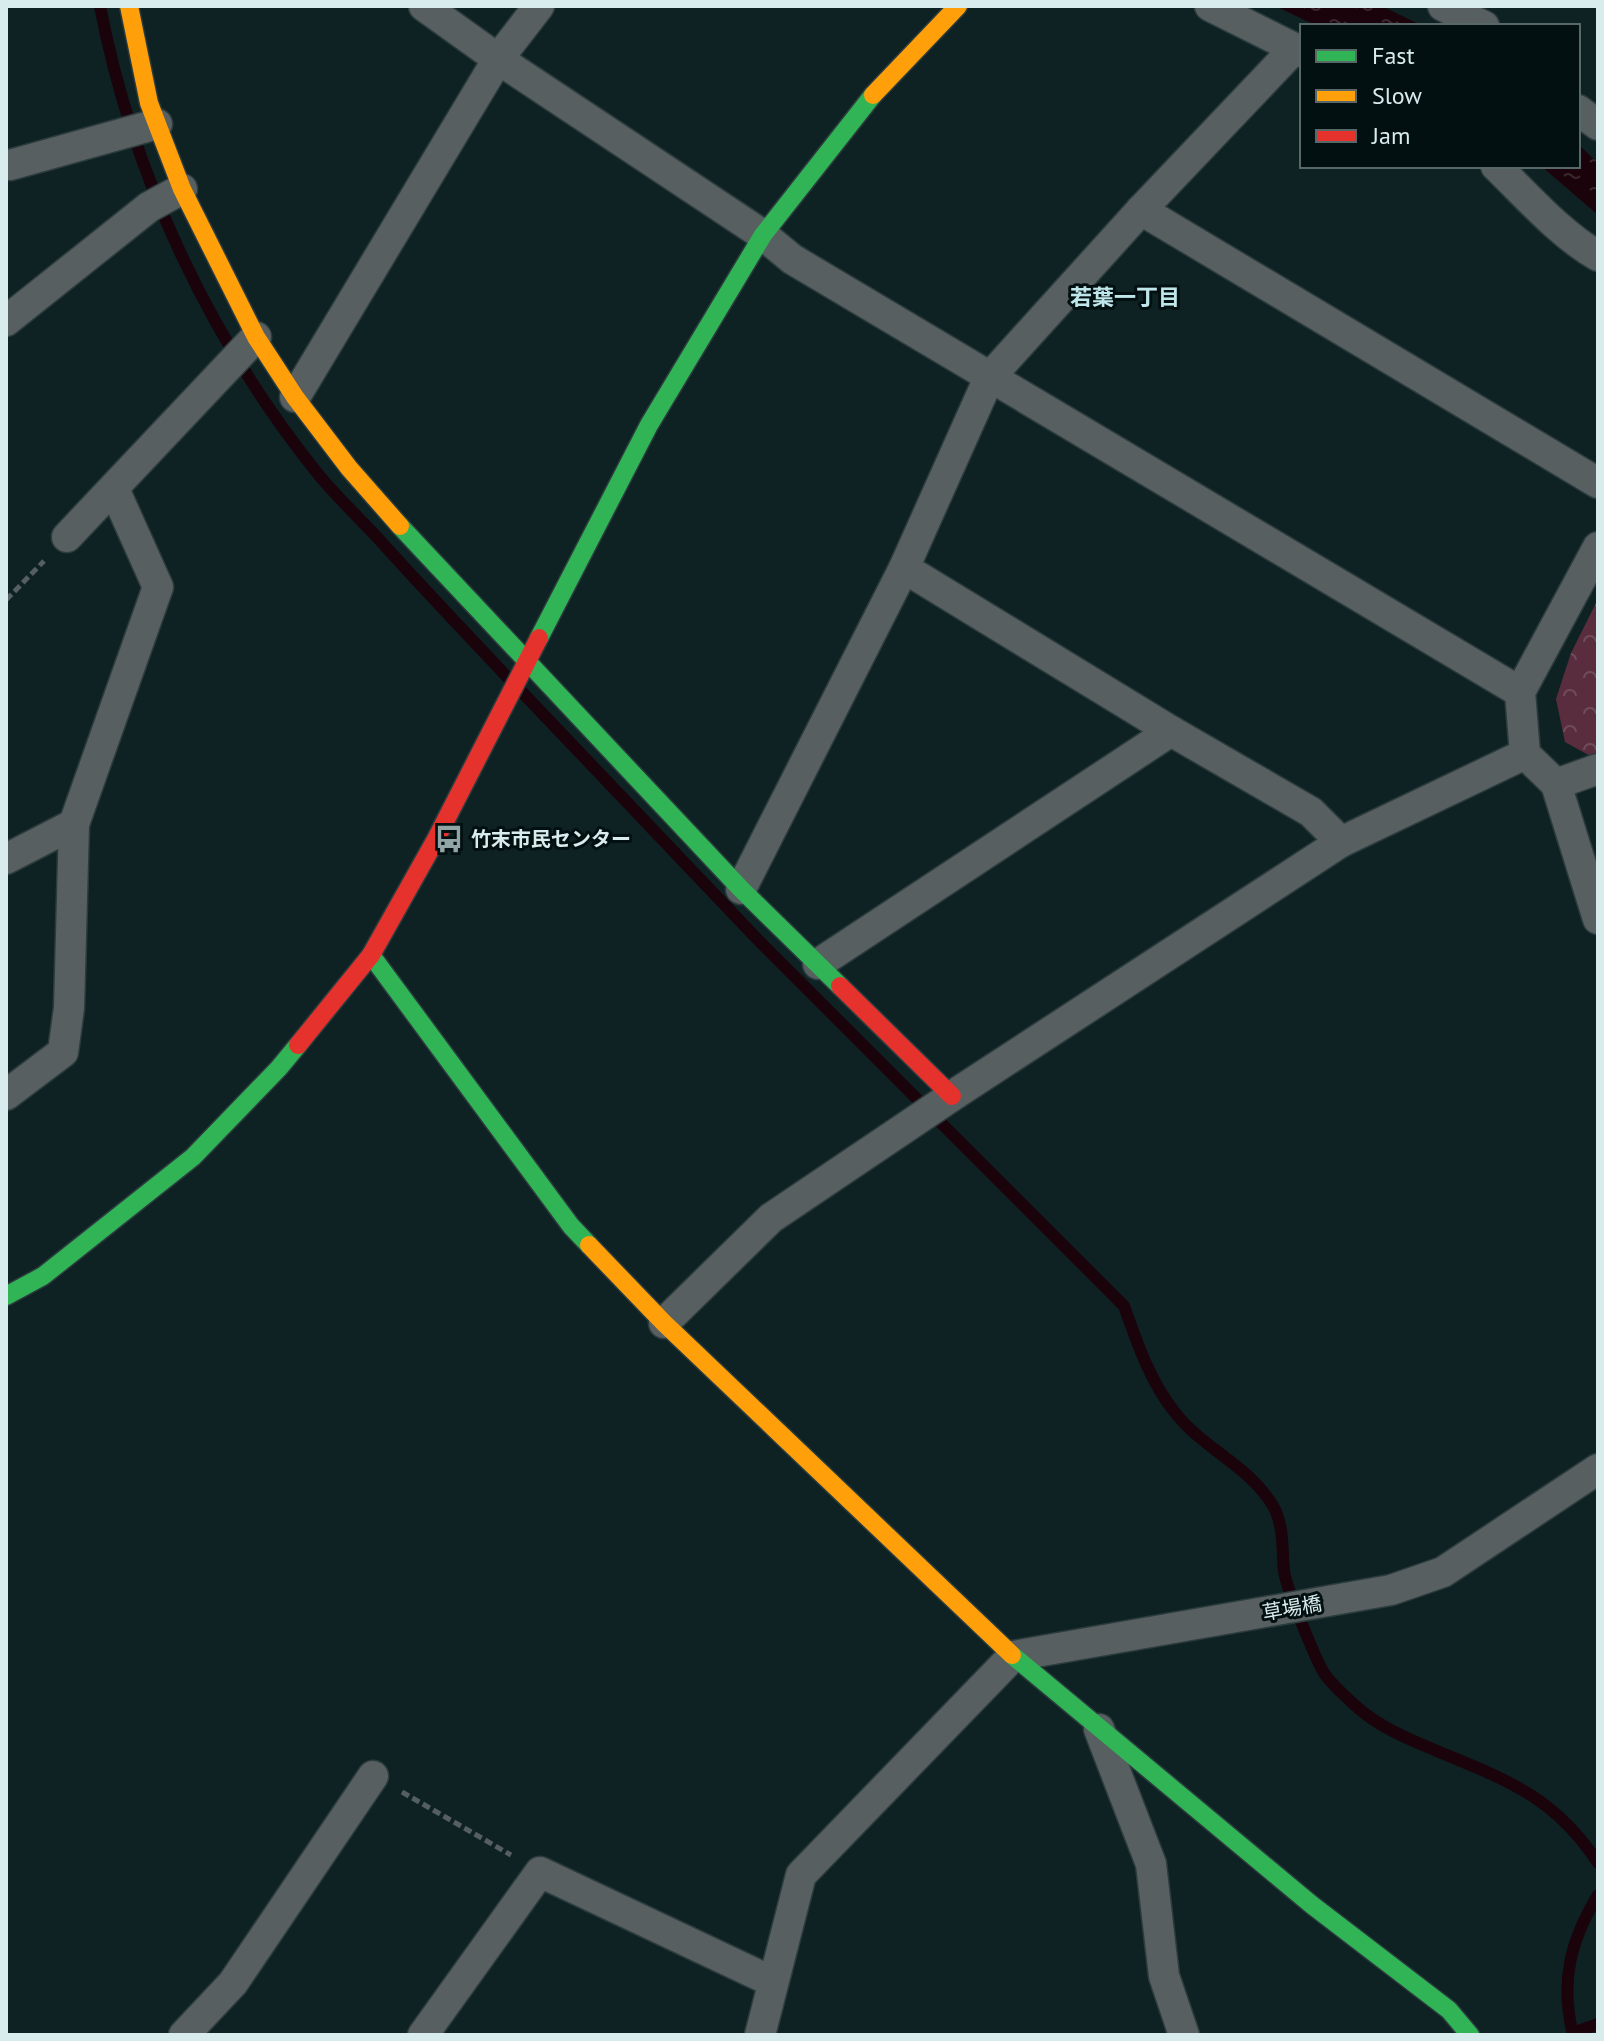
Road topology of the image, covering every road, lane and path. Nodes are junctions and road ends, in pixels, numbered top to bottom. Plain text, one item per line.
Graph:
1 (129, 6) edge
2 (424, 6) edge
3 (539, 6) edge
4 (958, 6) edge
5 (1210, 6) edge
6 (1443, 6) edge
7 (1480, 24) edge
8 (1298, 50) edge
9 (498, 59) junction
10 (1580, 112) edge
11 (157, 124) junction
12 (1598, 125) edge
13 (10, 165) dead end
14 (1498, 168) edge
15 (182, 189) junction
16 (1141, 210) junction
17 (763, 235) junction
18 (1598, 256) edge
19 (6, 321) edge
20 (256, 337) junction
21 (989, 378) junction
22 (295, 397) junction
23 (1598, 483) edge
24 (114, 489) junction
25 (67, 537) joint
26 (1598, 547) edge
27 (904, 568) junction
28 (6, 600) edge
29 (527, 659) junction
30 (1520, 692) junction
31 (1171, 731) junction
32 (1525, 754) junction
33 (1598, 769) edge
34 (1556, 784) junction
35 (74, 824) junction
36 (1341, 842) junction
37 (6, 859) edge
38 (741, 889) junction
39 (1598, 919) edge
40 (371, 955) junction
41 (818, 964) junction
42 (6, 1095) edge
43 (952, 1096) junction
44 (6, 1296) edge
45 (664, 1323) junction
46 (1598, 1469) edge
47 (1013, 1656) junction
48 (1098, 1728) junction
49 (373, 1776) joint
50 (540, 1872) junction
51 (773, 1982) junction
52 (184, 2035) edge
53 (423, 2035) edge
54 (760, 2035) edge
55 (1184, 2035) edge
56 (1470, 2035) edge

1 - 11 street
2 - 9 street
3 - 9 street
4 - 17 street
5 - 8 street
6 - 7 street
8 - 16 street
9 - 17 street
9 - 22 street
10 - 12 street
11 - 13 street
11 - 15 street
14 - 18 street
15 - 19 street
15 - 20 street
16 - 21 street
16 - 23 street
17 - 21 street
17 - 29 street
20 - 22 street
20 - 24 street
21 - 27 street
21 - 30 street
22 - 29 street
24 - 25 street
24 - 35 street
25 - 28 path
26 - 30 street
27 - 31 street
27 - 38 street
29 - 38 street
29 - 40 street
30 - 32 street
31 - 36 street
31 - 41 street
32 - 34 street
32 - 36 street
33 - 34 street
34 - 39 street
35 - 37 street
35 - 42 street
36 - 43 street
38 - 41 street
40 - 44 street
40 - 45 street
41 - 43 street
43 - 45 street
45 - 47 street
46 - 47 street, 草場橋
47 - 48 street
47 - 51 street
48 - 55 street
48 - 56 street
49 - 50 path
49 - 52 street
50 - 51 street
50 - 53 street
51 - 54 street

